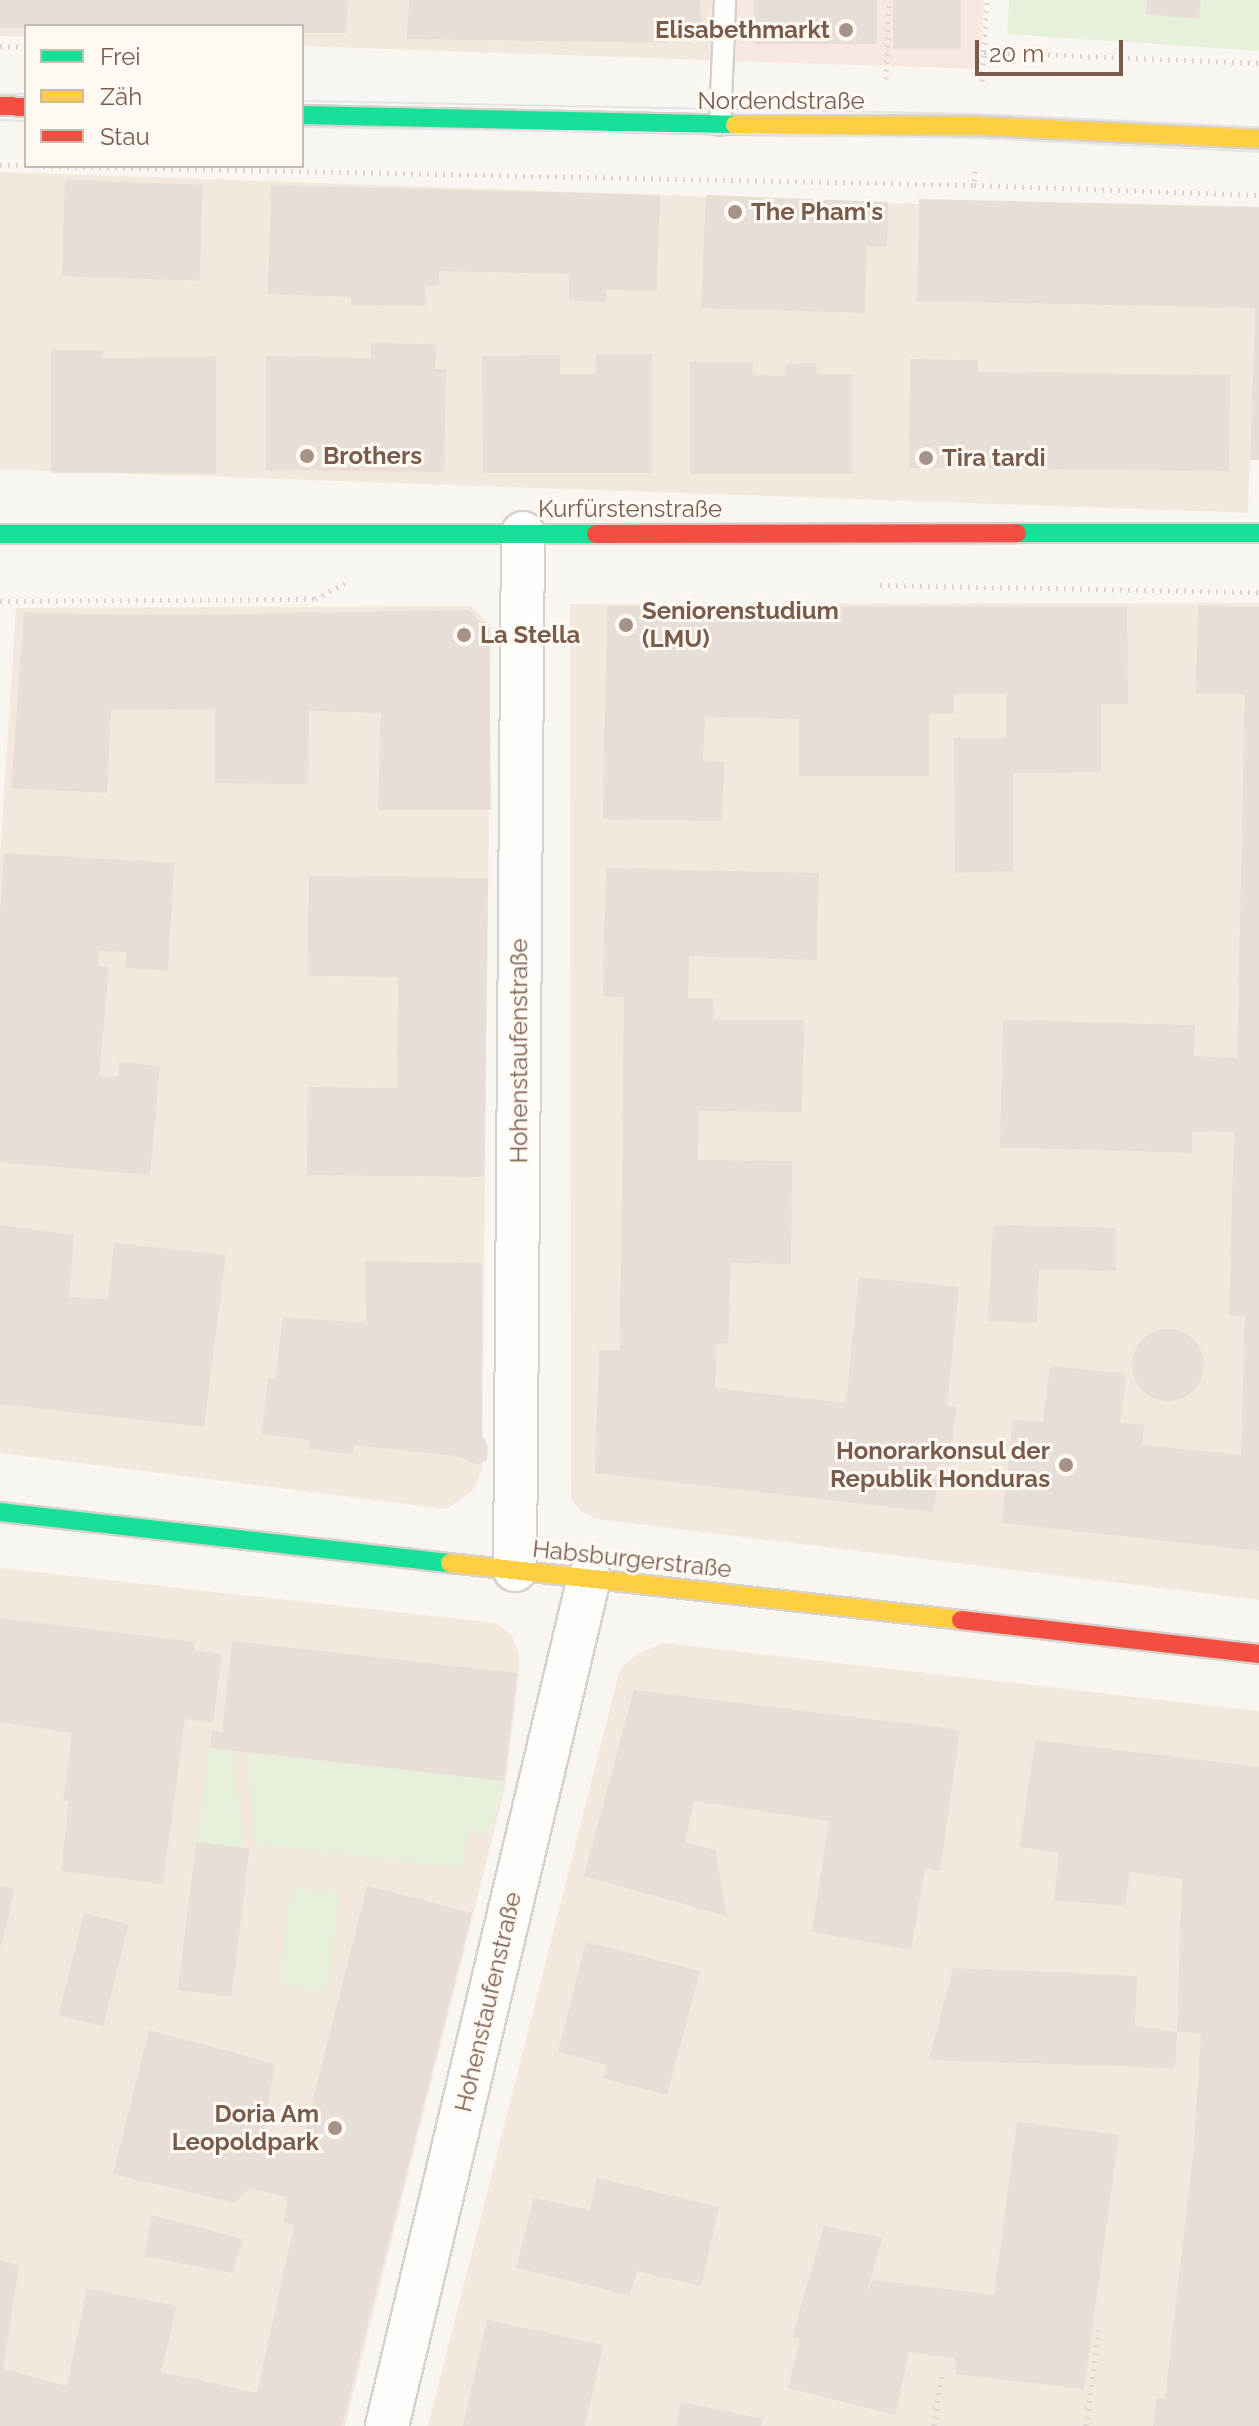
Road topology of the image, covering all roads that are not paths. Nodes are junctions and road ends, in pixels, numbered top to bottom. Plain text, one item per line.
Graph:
1 (725, 0) edge
2 (0, 106) edge
3 (24, 107) edge
4 (304, 115) edge
5 (720, 125) junction
6 (1259, 139) edge
7 (523, 533) junction
8 (1259, 533) edge
9 (0, 534) edge
10 (0, 1512) edge
11 (515, 1570) junction
12 (589, 1578) junction
13 (1259, 1654) edge
14 (387, 2426) edge

1 - 5 lane
2 - 3 street
4 - 5 street, Nordendstraße
5 - 6 street, Nordendstraße
7 - 8 street, Kurfürstenstraße
7 - 9 street, Kurfürstenstraße
7 - 11 street, Hohenstaufenstraße
10 - 11 street, Habsburgerstraße
11 - 12 street, Habsburgerstraße
12 - 13 street, Habsburgerstraße
12 - 14 street, Hohenstaufenstraße

